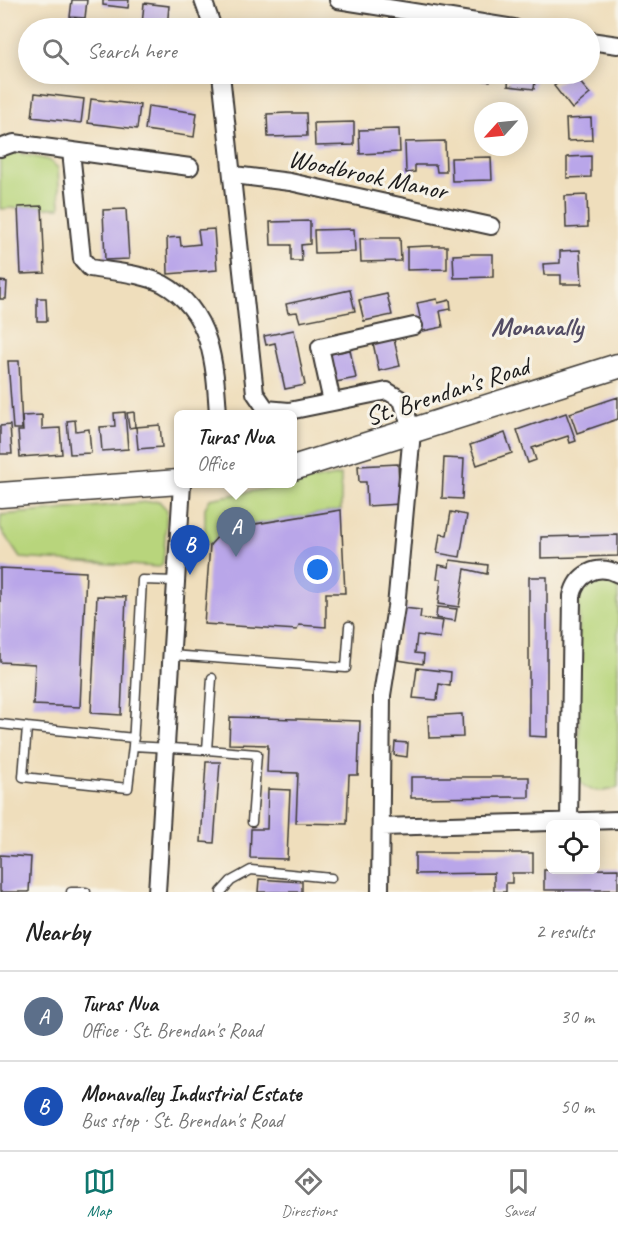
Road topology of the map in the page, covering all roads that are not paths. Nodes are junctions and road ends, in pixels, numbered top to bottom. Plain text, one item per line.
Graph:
1 (203, 0) edge
2 (338, 0) edge
3 (209, 18) edge
4 (451, 18) edge
5 (600, 42) edge
6 (618, 45) edge
7 (222, 84) edge
8 (0, 148) edge
9 (71, 151) junction
10 (190, 167) dead end
11 (234, 175) junction
12 (491, 226) dead end
13 (414, 326) dead end
14 (618, 366) edge
15 (332, 402) junction
16 (218, 410) edge
17 (278, 410) edge
18 (294, 410) edge
19 (412, 432) junction
20 (297, 467) edge
21 (174, 483) edge
22 (181, 488) edge
23 (0, 495) edge
24 (618, 574) edge
25 (176, 580) junction
26 (349, 626) dead end
27 (171, 655) junction
28 (212, 678) dead end
29 (0, 724) edge
30 (27, 727) junction
31 (134, 742) junction
32 (166, 748) junction
33 (207, 750) junction
34 (569, 820) edge
35 (618, 820) edge
36 (600, 821) edge
37 (252, 822) dead end
38 (546, 823) edge
39 (382, 827) junction
40 (331, 878) dead end
41 (71, 892) edge
42 (86, 892) edge
43 (157, 892) edge
44 (221, 892) edge
45 (380, 892) edge

1 - 3 street
2 - 4 street
5 - 6 street
7 - 11 street
8 - 9 street
9 - 10 street
9 - 16 street
11 - 12 street, Woodbrook Manor
11 - 17 street
13 - 15 street
14 - 19 main road, St. Brendan's Road
15 - 18 street
15 - 19 street
19 - 20 main road, St. Brendan's Road
19 - 39 street
21 - 23 main road
22 - 25 street
24 - 34 street
25 - 27 street
25 - 31 lane
26 - 27 lane
27 - 32 street
28 - 33 lane
29 - 30 lane
30 - 31 lane
30 - 31 lane
31 - 32 lane
32 - 33 lane
32 - 43 street
33 - 37 lane
35 - 36 street
38 - 39 street
39 - 45 street
40 - 44 lane
41 - 42 lane

